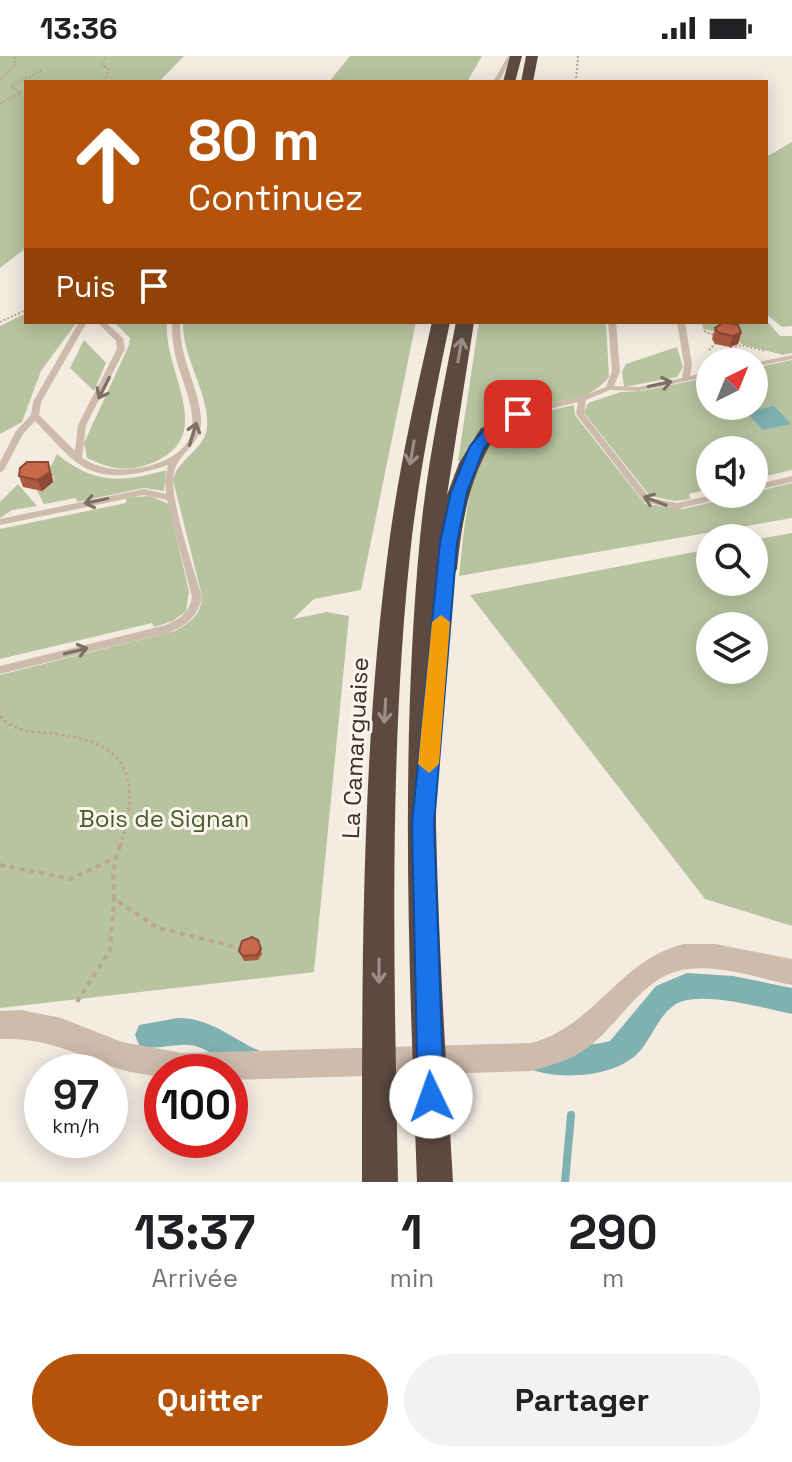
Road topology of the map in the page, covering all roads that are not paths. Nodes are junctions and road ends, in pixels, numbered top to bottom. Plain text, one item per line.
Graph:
1 (513, 56) edge
2 (532, 56) edge
3 (497, 80) edge
4 (509, 80) edge
5 (527, 80) edge
6 (82, 324) edge
7 (103, 324) edge
8 (176, 324) edge
9 (427, 324) edge
10 (441, 324) edge
11 (465, 324) edge
12 (612, 324) edge
13 (681, 324) edge
14 (788, 357) edge
15 (768, 362) edge
16 (696, 376) edge
17 (686, 378) junction
18 (609, 388) junction
19 (582, 399) junction
20 (420, 411) junction
21 (35, 416) junction
22 (488, 432) joint
23 (78, 459) junction
24 (176, 459) junction
25 (0, 470) edge
26 (792, 479) edge
27 (768, 485) edge
28 (172, 498) junction
29 (696, 502) edge
30 (0, 522) edge
31 (0, 670) edge
32 (424, 816) junction
33 (792, 972) edge
34 (0, 1025) edge
35 (380, 1182) edge
36 (435, 1182) edge

1 - 3 lane
1 - 4 highway
2 - 5 highway
6 - 21 lane
7 -> 23 lane
24 -> 8 lane
9 - 20 highway
10 - 20 highway, La Camarguaise
32 -> 11 highway
12 - 18 lane
13 - 17 lane
14 - 15 lane
16 - 17 lane
18 -> 17 lane
18 - 19 lane
19 - 22 lane
29 -> 19 lane
20 -> 35 highway, La Camarguaise
21 - 23 lane
21 - 25 lane
22 - 32 highway
23 - 24 lane
24 - 28 lane
26 - 27 lane
28 -> 30 lane
31 -> 28 lane
32 - 36 highway
33 - 34 street

